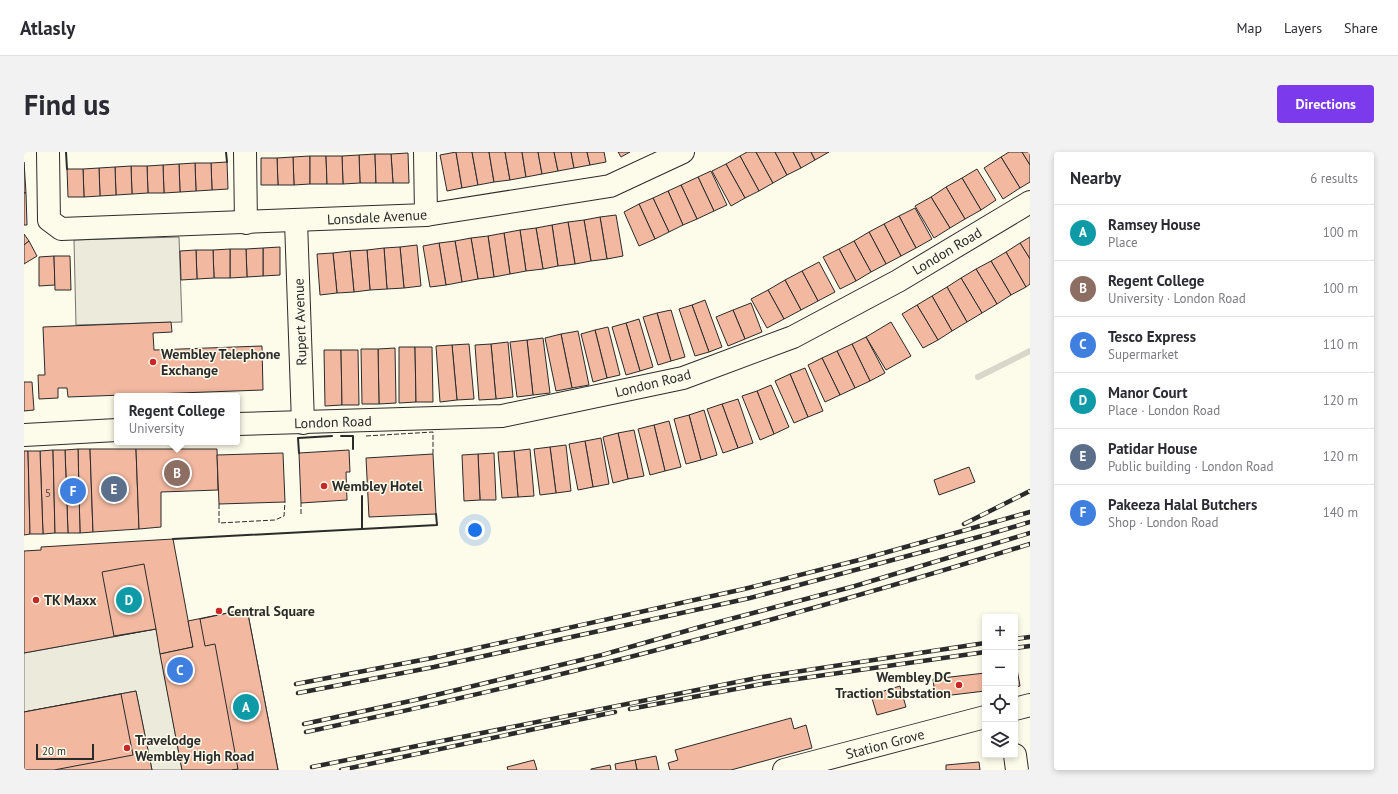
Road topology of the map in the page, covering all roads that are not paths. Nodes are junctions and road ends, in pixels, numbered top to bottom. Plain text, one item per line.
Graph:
1 (48, 152) edge
2 (245, 152) edge
3 (425, 152) edge
4 (683, 152) edge
5 (1030, 202) edge
6 (426, 215) junction
7 (296, 221) junction
8 (246, 223) junction
9 (303, 423) junction
10 (240, 424) edge
11 (114, 430) edge
12 (24, 435) edge
13 (1030, 705) edge
14 (1018, 708) edge
15 (982, 718) edge
16 (1015, 758) edge
17 (784, 770) edge
18 (1017, 770) edge

1 - 8 street, Lonsdale Avenue
2 - 8 street
3 - 6 street
4 - 6 street, Lonsdale Avenue
5 - 9 street, London Road
6 - 7 street, Lonsdale Avenue
7 - 8 street, Lonsdale Avenue
7 - 9 street, Rupert Avenue
9 - 10 street, London Road
11 - 12 street
13 - 14 street
15 - 17 street, Station Grove
16 - 18 street

